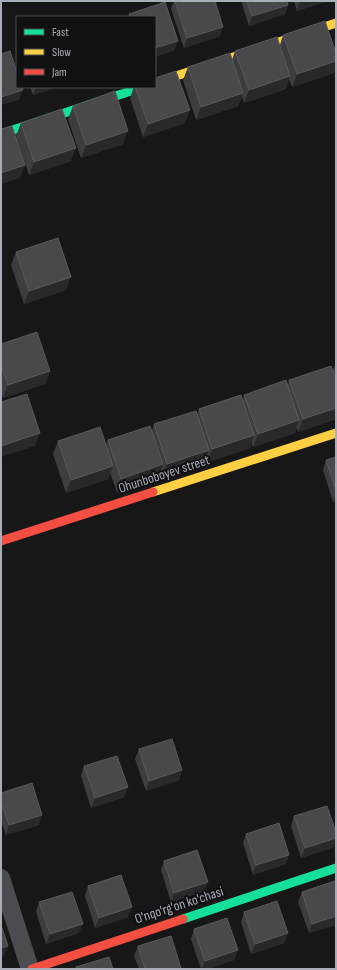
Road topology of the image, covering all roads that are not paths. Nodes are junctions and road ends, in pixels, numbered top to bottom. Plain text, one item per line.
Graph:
1 (336, 23) edge
2 (156, 83) edge
3 (140, 88) edge
4 (1, 134) edge
5 (336, 433) edge
6 (1, 541) edge
7 (336, 868) edge
8 (1, 878) edge
9 (31, 969) edge

1 - 2 street
3 - 4 street
5 - 6 street, Ohunboboyev street
7 - 9 street, O'nqo'rg'on ko'chasi
8 - 9 street

